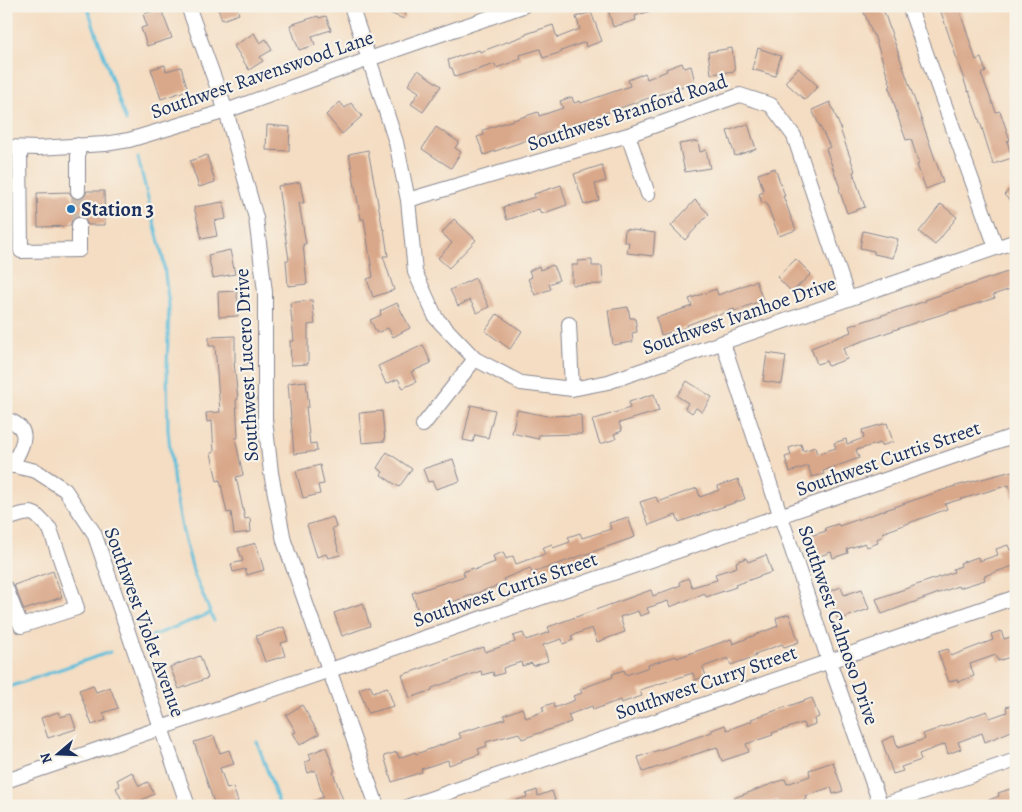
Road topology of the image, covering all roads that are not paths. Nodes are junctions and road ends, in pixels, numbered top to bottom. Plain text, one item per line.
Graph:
1 (188, 6) edge
2 (350, 6) edge
3 (523, 6) edge
4 (909, 6) edge
5 (369, 58) junction
6 (226, 111) junction
7 (628, 135) junction
8 (78, 145) junction
9 (13, 147) edge
10 (78, 191) tunnel mouth
11 (648, 194) dead end
12 (408, 200) junction
13 (79, 226) tunnel mouth
14 (1016, 241) edge
15 (996, 248) junction
16 (848, 298) junction
17 (570, 324) dead end
18 (723, 343) junction
19 (475, 359) junction
20 (572, 389) junction
21 (6, 422) edge
22 (423, 425) dead end
23 (1016, 435) edge
24 (9, 465) edge
25 (781, 516) junction
26 (6, 519) edge
27 (6, 588) edge
28 (1016, 597) edge
29 (828, 661) junction
30 (329, 670) junction
31 (162, 728) junction
32 (1016, 760) edge
33 (6, 781) edge
34 (188, 806) edge
35 (377, 806) edge
36 (409, 806) edge
37 (881, 806) edge

1 - 6 street, Southwest Lucero Drive
2 - 5 street, Southwest Ivanhoe Drive
3 - 5 street, Southwest Ravenswood Lane
4 - 15 street
5 - 6 street, Southwest Ravenswood Lane
5 - 12 street, Southwest Ivanhoe Drive
6 - 8 street, Southwest Ravenswood Lane
6 - 30 street, Southwest Lucero Drive
7 - 11 street
7 - 12 street, Southwest Branford Road
7 - 16 street, Southwest Branford Road
8 - 9 street, Southwest Ravenswood Lane
8 - 10 street
9 - 13 street
12 - 19 street, Southwest Ivanhoe Drive
14 - 15 street, Southwest Ivanhoe Drive
15 - 16 street, Southwest Ivanhoe Drive
16 - 18 street, Southwest Ivanhoe Drive
17 - 20 street
18 - 20 street, Southwest Ivanhoe Drive
18 - 25 street, Southwest Calmoso Drive
19 - 20 street, Southwest Ivanhoe Drive
19 - 22 street
21 - 24 street
23 - 25 street, Southwest Curtis Street
24 - 31 street, Southwest Violet Avenue
25 - 29 street, Southwest Calmoso Drive
25 - 30 street, Southwest Curtis Street
26 - 27 street
28 - 29 street, Southwest Curry Street
29 - 36 street, Southwest Curry Street
29 - 37 street, Southwest Calmoso Drive
30 - 31 street, Southwest Curtis Street
30 - 35 street, Southwest Lucero Drive
31 - 33 street, Southwest Curtis Street
31 - 34 street, Southwest Violet Avenue
32 - 37 street

